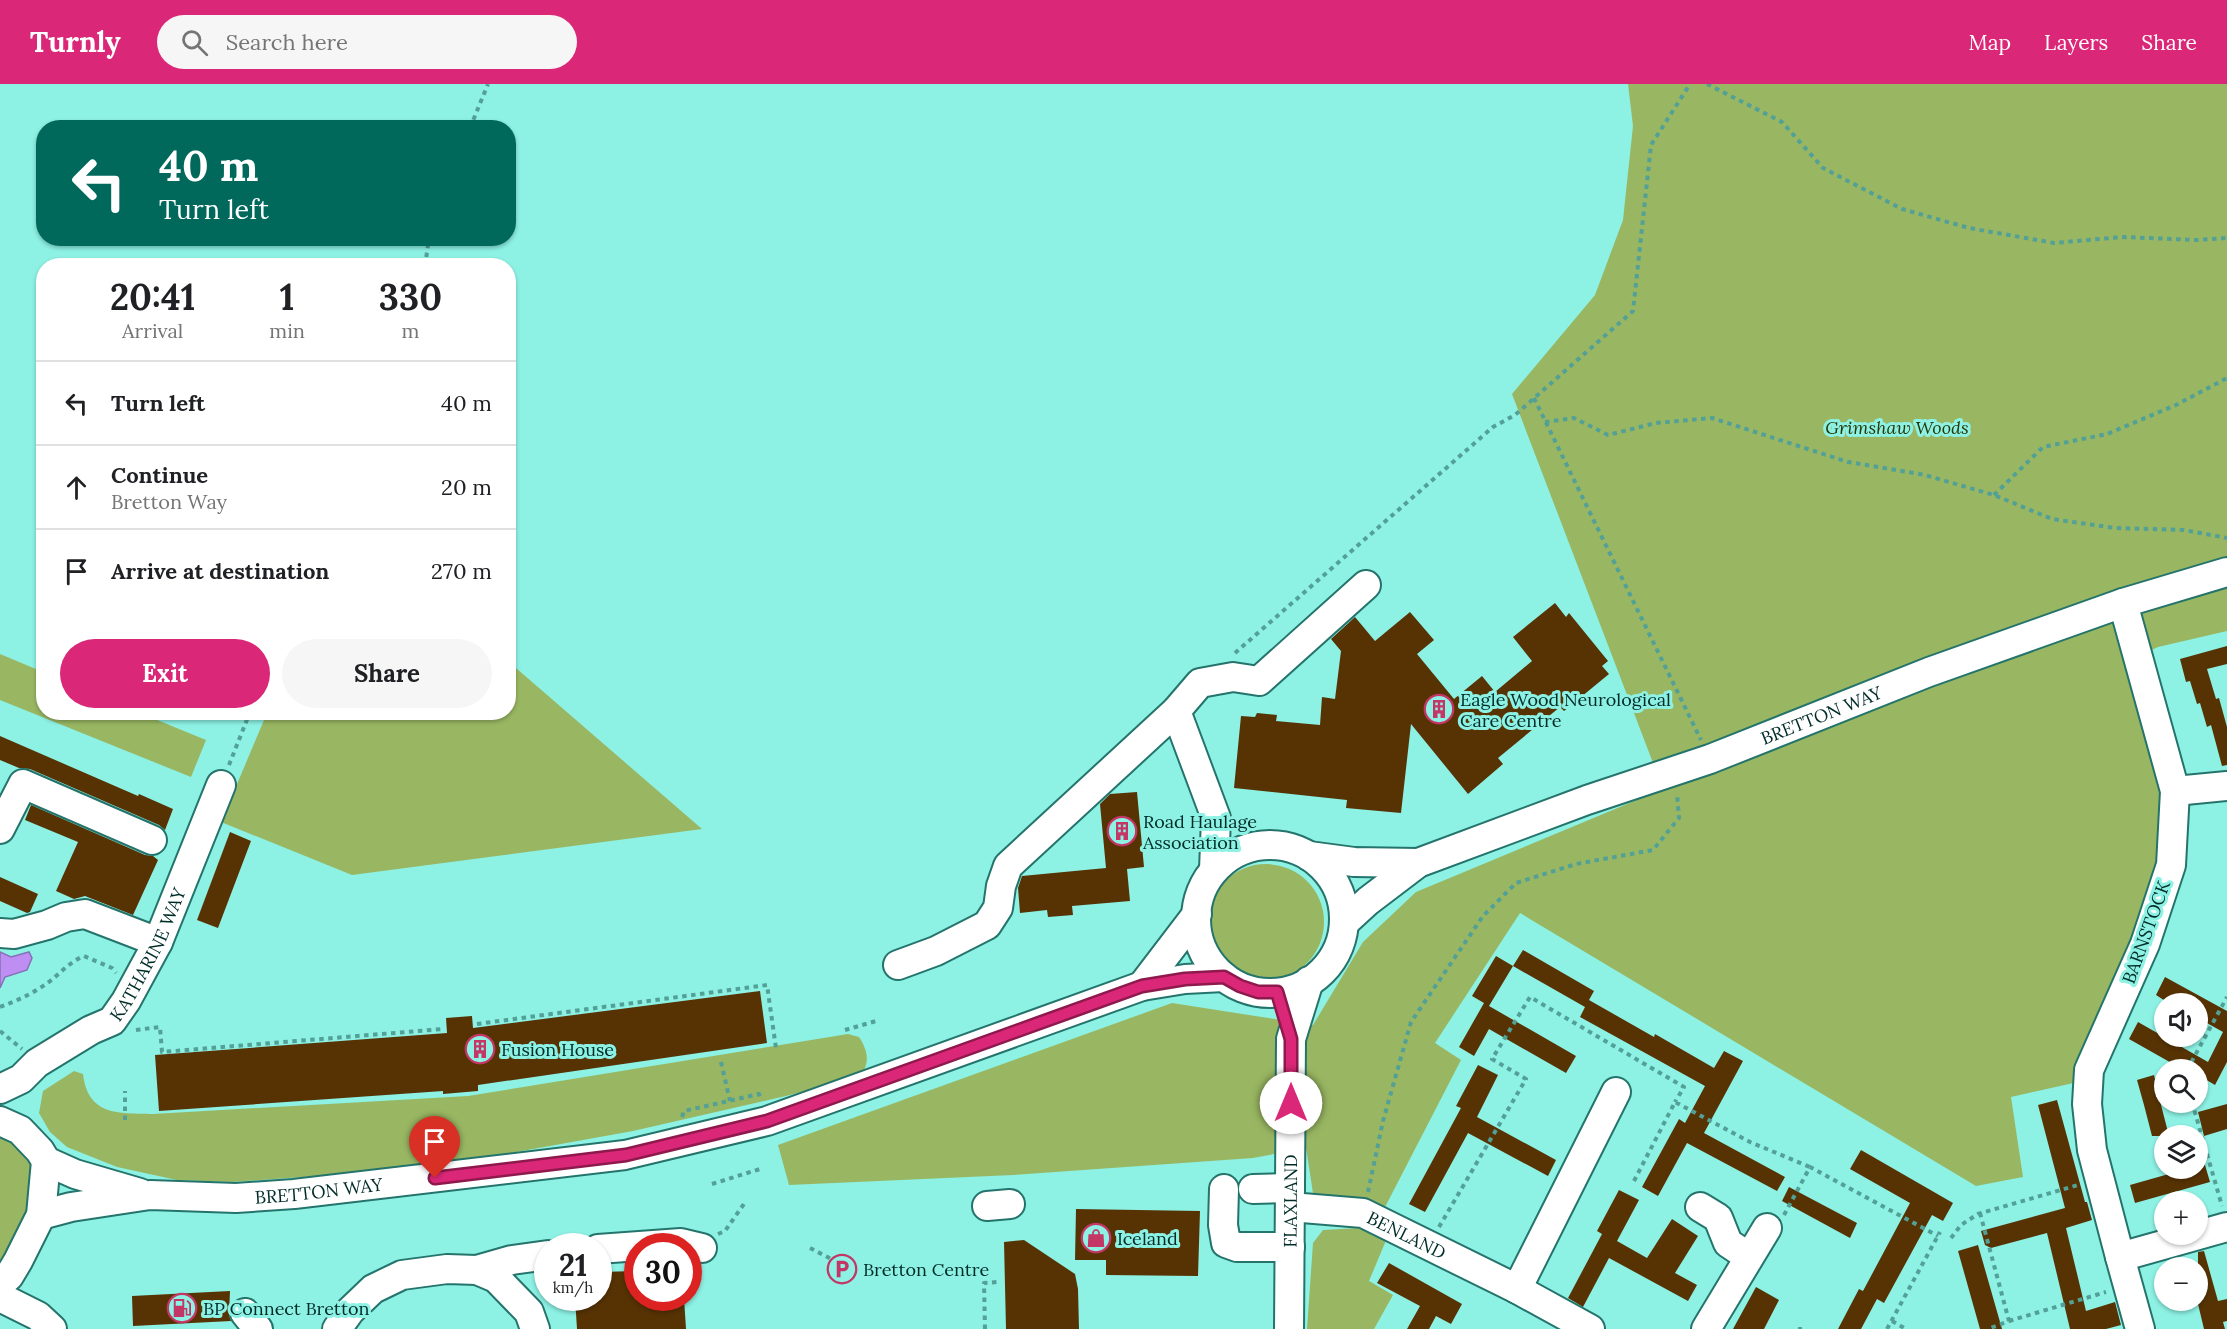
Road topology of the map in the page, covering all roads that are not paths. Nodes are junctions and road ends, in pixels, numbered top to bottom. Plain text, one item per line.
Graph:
1 (2227, 572) edge
2 (1366, 585) dead end
3 (2123, 603) junction
4 (1176, 711) junction
5 (221, 785) road end
6 (2227, 786) edge
7 (2175, 790) junction
8 (1216, 818) junction
9 (0, 829) edge
10 (152, 840) dead end
11 (1275, 845) junction
12 (1309, 856) junction
13 (1418, 863) junction
14 (1214, 870) junction
15 (1197, 914) junction
16 (1344, 923) junction
17 (0, 933) edge
18 (158, 942) junction
19 (898, 965) dead end
20 (1224, 977) junction
21 (1309, 981) junction
22 (1142, 986) junction
23 (1277, 992) junction
24 (1291, 1039) junction
25 (16, 1074) edge
26 (1616, 1092) dead end
27 (10, 1126) edge
28 (46, 1161) junction
29 (1224, 1189) dead end
30 (1253, 1189) dead end
31 (150, 1196) junction
32 (1290, 1197) junction
33 (1700, 1207) dead end
34 (41, 1215) junction
35 (2225, 1221) edge
36 (1766, 1231) road end
37 (709, 1241) road end
38 (1290, 1247) junction
39 (612, 1248) edge
40 (534, 1257) edge
41 (1749, 1257) junction
42 (2120, 1257) junction
43 (18, 1261) junction
44 (477, 1270) junction
45 (0, 1284) edge
46 (1517, 1289) junction
47 (0, 1296) edge
48 (45, 1322) edge
49 (337, 1329) edge
50 (535, 1329) edge
51 (1288, 1329) edge
52 (1590, 1329) edge
53 (1706, 1329) edge
54 (2140, 1329) edge

1 - 3 street, BRETTON WAY
2 - 4 street
3 - 7 street, BARNSTOCK
3 - 13 street, BRETTON WAY
4 - 8 street
4 - 19 street
5 - 18 street, KATHARINE WAY
6 - 7 street
7 - 42 street, BARNSTOCK
8 - 11 street
8 - 14 street
9 - 10 street
11 - 12 street
11 - 14 street
12 - 13 street, BRETTON WAY
12 - 16 street
13 - 16 street, BRETTON WAY
14 - 15 street
15 - 20 street
15 - 22 street
16 - 21 street
17 - 18 street
18 - 25 street, KATHARINE WAY
20 - 22 street, BRETTON WAY
20 - 23 street
21 - 23 street
21 - 24 street, FLAXLAND
22 - 31 street, BRETTON WAY
23 - 24 street, FLAXLAND
24 - 32 street, FLAXLAND
25 - 27 street
26 - 46 street
27 - 28 street
28 - 31 street, BRETTON WAY
28 - 34 street
29 - 38 street
30 - 32 street, BENLAND
31 - 34 street, BRETTON WAY
32 - 38 street, FLAXLAND
32 - 46 street, BENLAND
33 - 41 street
34 - 43 street
35 - 42 street
36 - 41 street
37 - 39 street
38 - 51 street, FLAXLAND
40 - 44 street
41 - 53 street
42 - 54 street, BARNSTOCK
43 - 45 street
43 - 48 street
44 - 49 street
44 - 50 street
46 - 52 street, BENLAND
47 - 48 street

